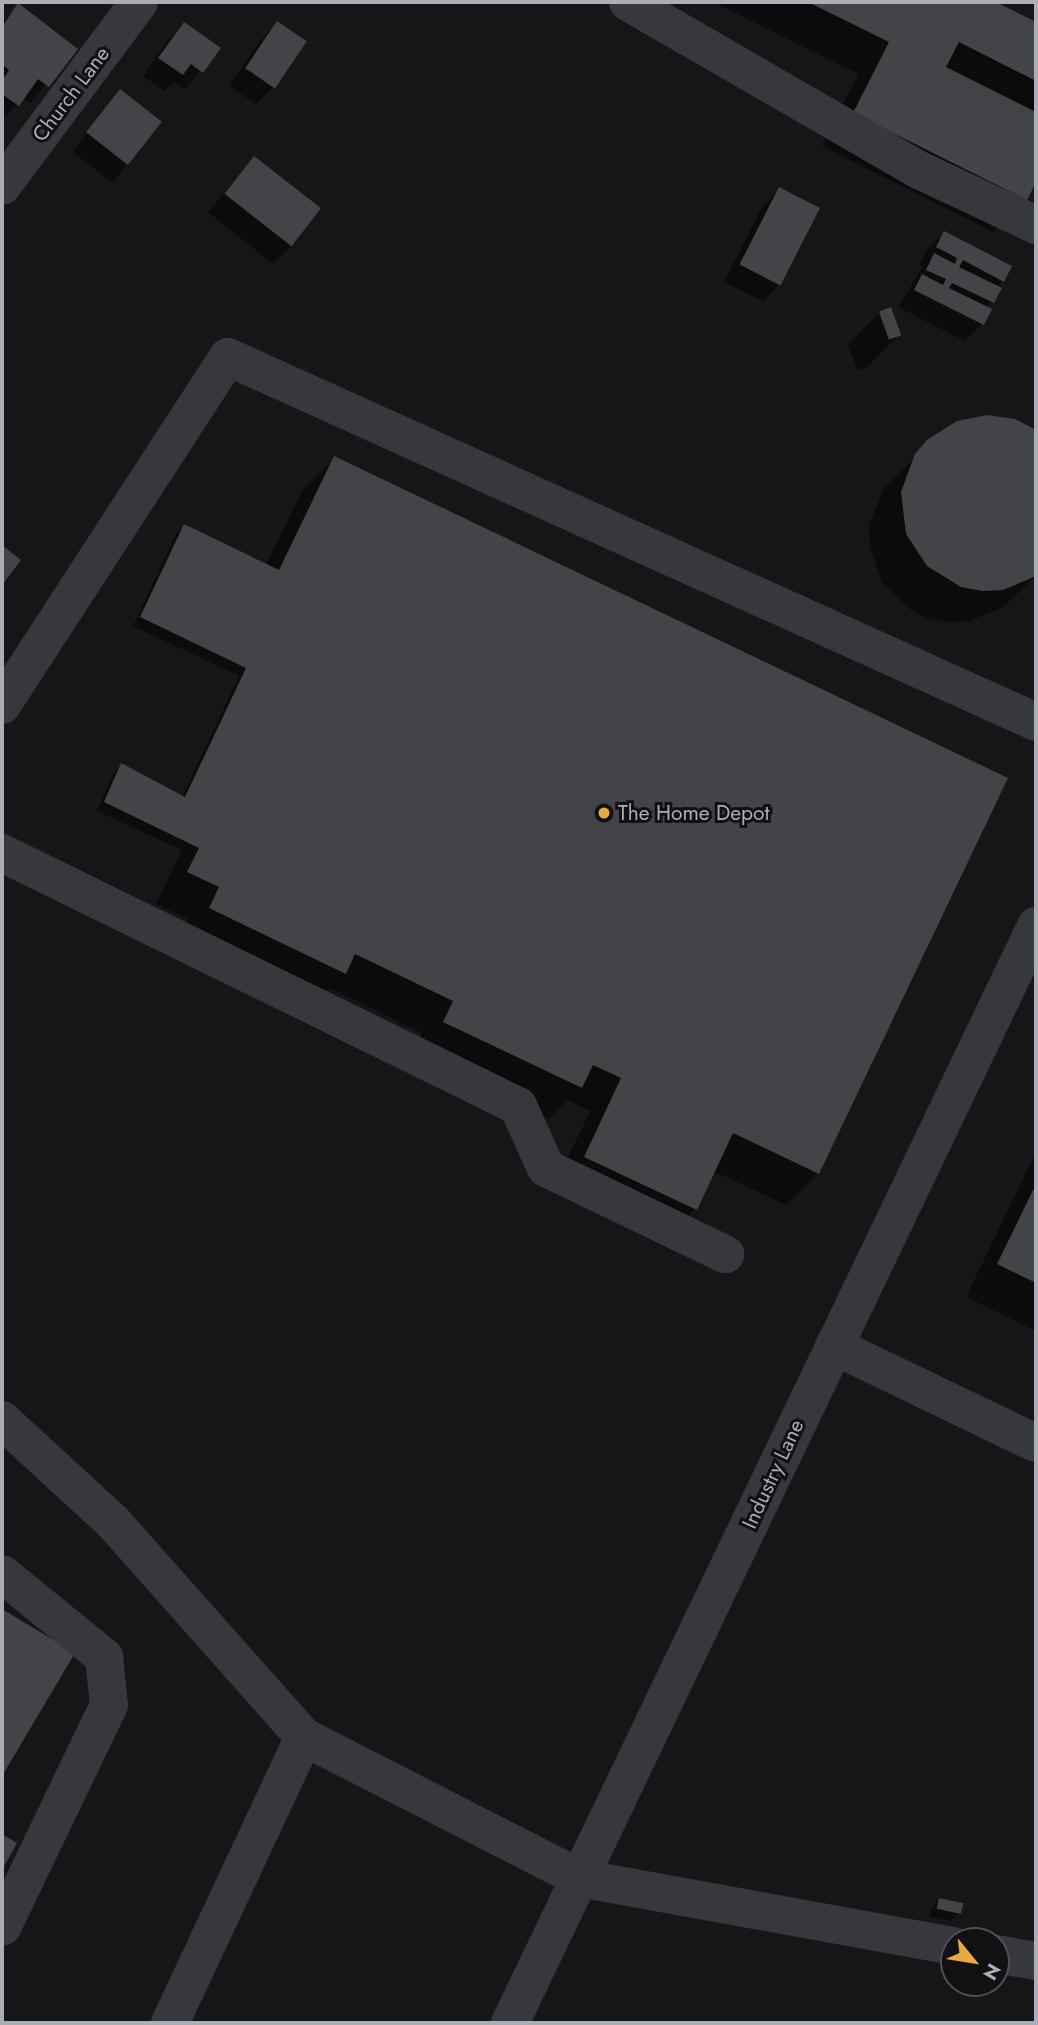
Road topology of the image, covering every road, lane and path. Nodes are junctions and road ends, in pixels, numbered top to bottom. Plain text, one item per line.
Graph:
1 (139, 2) edge
2 (628, 2) edge
3 (2, 186) edge
4 (1036, 225) edge
5 (2, 705) edge
6 (1036, 722) edge
7 (2, 853) edge
8 (1036, 926) edge
9 (725, 1254) dead end
10 (834, 1346) junction
11 (2, 1420) edge
12 (1036, 1443) edge
13 (2, 1574) edge
14 (304, 1737) junction
15 (579, 1878) junction
16 (2, 1927) edge
17 (940, 1943) edge
18 (1010, 1956) edge
19 (1036, 1961) edge
20 (170, 2023) edge
21 (509, 2023) edge

1 - 3 street, Church Lane
2 - 4 street
5 - 6 street
7 - 9 street
8 - 10 street, Industry Lane
10 - 12 street
10 - 15 street, Industry Lane
11 - 14 street
13 - 16 street
14 - 15 street
14 - 20 street
15 - 17 street
15 - 21 street, Industry Lane
18 - 19 street

